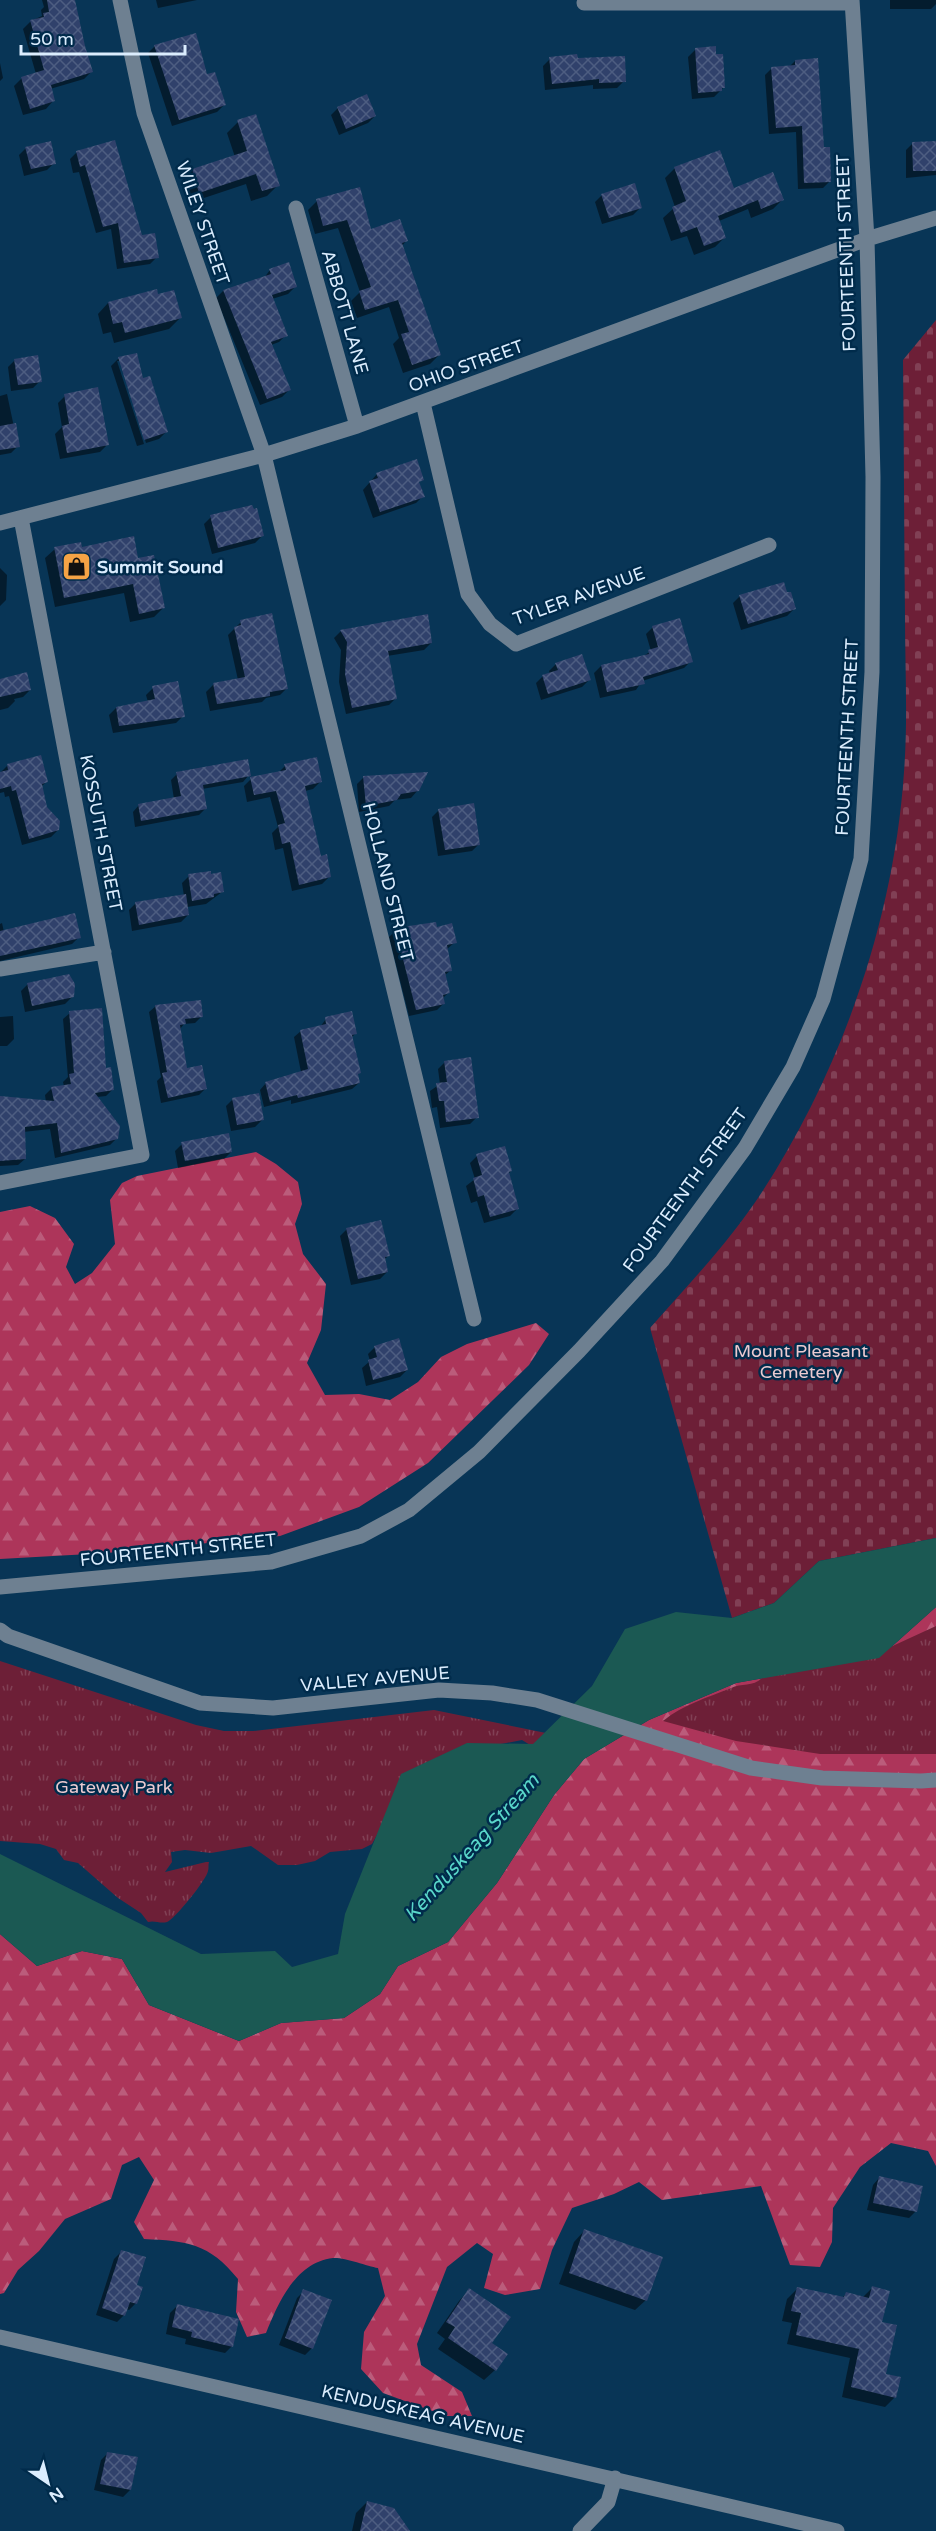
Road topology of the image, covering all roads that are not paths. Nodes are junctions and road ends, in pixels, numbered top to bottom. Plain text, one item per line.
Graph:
1 (120, 0) edge
2 (852, 1) edge
3 (584, 3) dead end
4 (296, 208) dead end
5 (936, 218) edge
6 (867, 238) junction
7 (423, 403) junction
8 (357, 426) junction
9 (264, 455) junction
10 (21, 518) junction
11 (0, 523) edge
12 (769, 545) dead end
13 (104, 952) junction
14 (0, 969) edge
15 (0, 1183) edge
16 (474, 1319) dead end
17 (0, 1587) edge
18 (0, 1630) edge
19 (936, 1780) edge
20 (0, 2337) edge
21 (615, 2478) junction
22 (583, 2530) edge
23 (837, 2531) edge

1 - 9 street, WILEY STREET
2 - 3 street
2 - 6 street, FOURTEENTH STREET
4 - 8 street, ABBOTT LANE
5 - 6 street, OHIO STREET
6 - 7 street, OHIO STREET
6 - 17 street, FOURTEENTH STREET
7 - 8 street, OHIO STREET
7 - 12 street, TYLER AVENUE
8 - 9 street, OHIO STREET
9 - 10 street, OHIO STREET
9 - 16 street, HOLLAND STREET
10 - 11 street, OHIO STREET
10 - 13 street, KOSSUTH STREET
13 - 14 street
13 - 15 street, KOSSUTH STREET
18 - 19 street, VALLEY AVENUE
20 - 21 street, KENDUSKEAG AVENUE
21 - 22 street
21 - 23 street, KENDUSKEAG AVENUE

